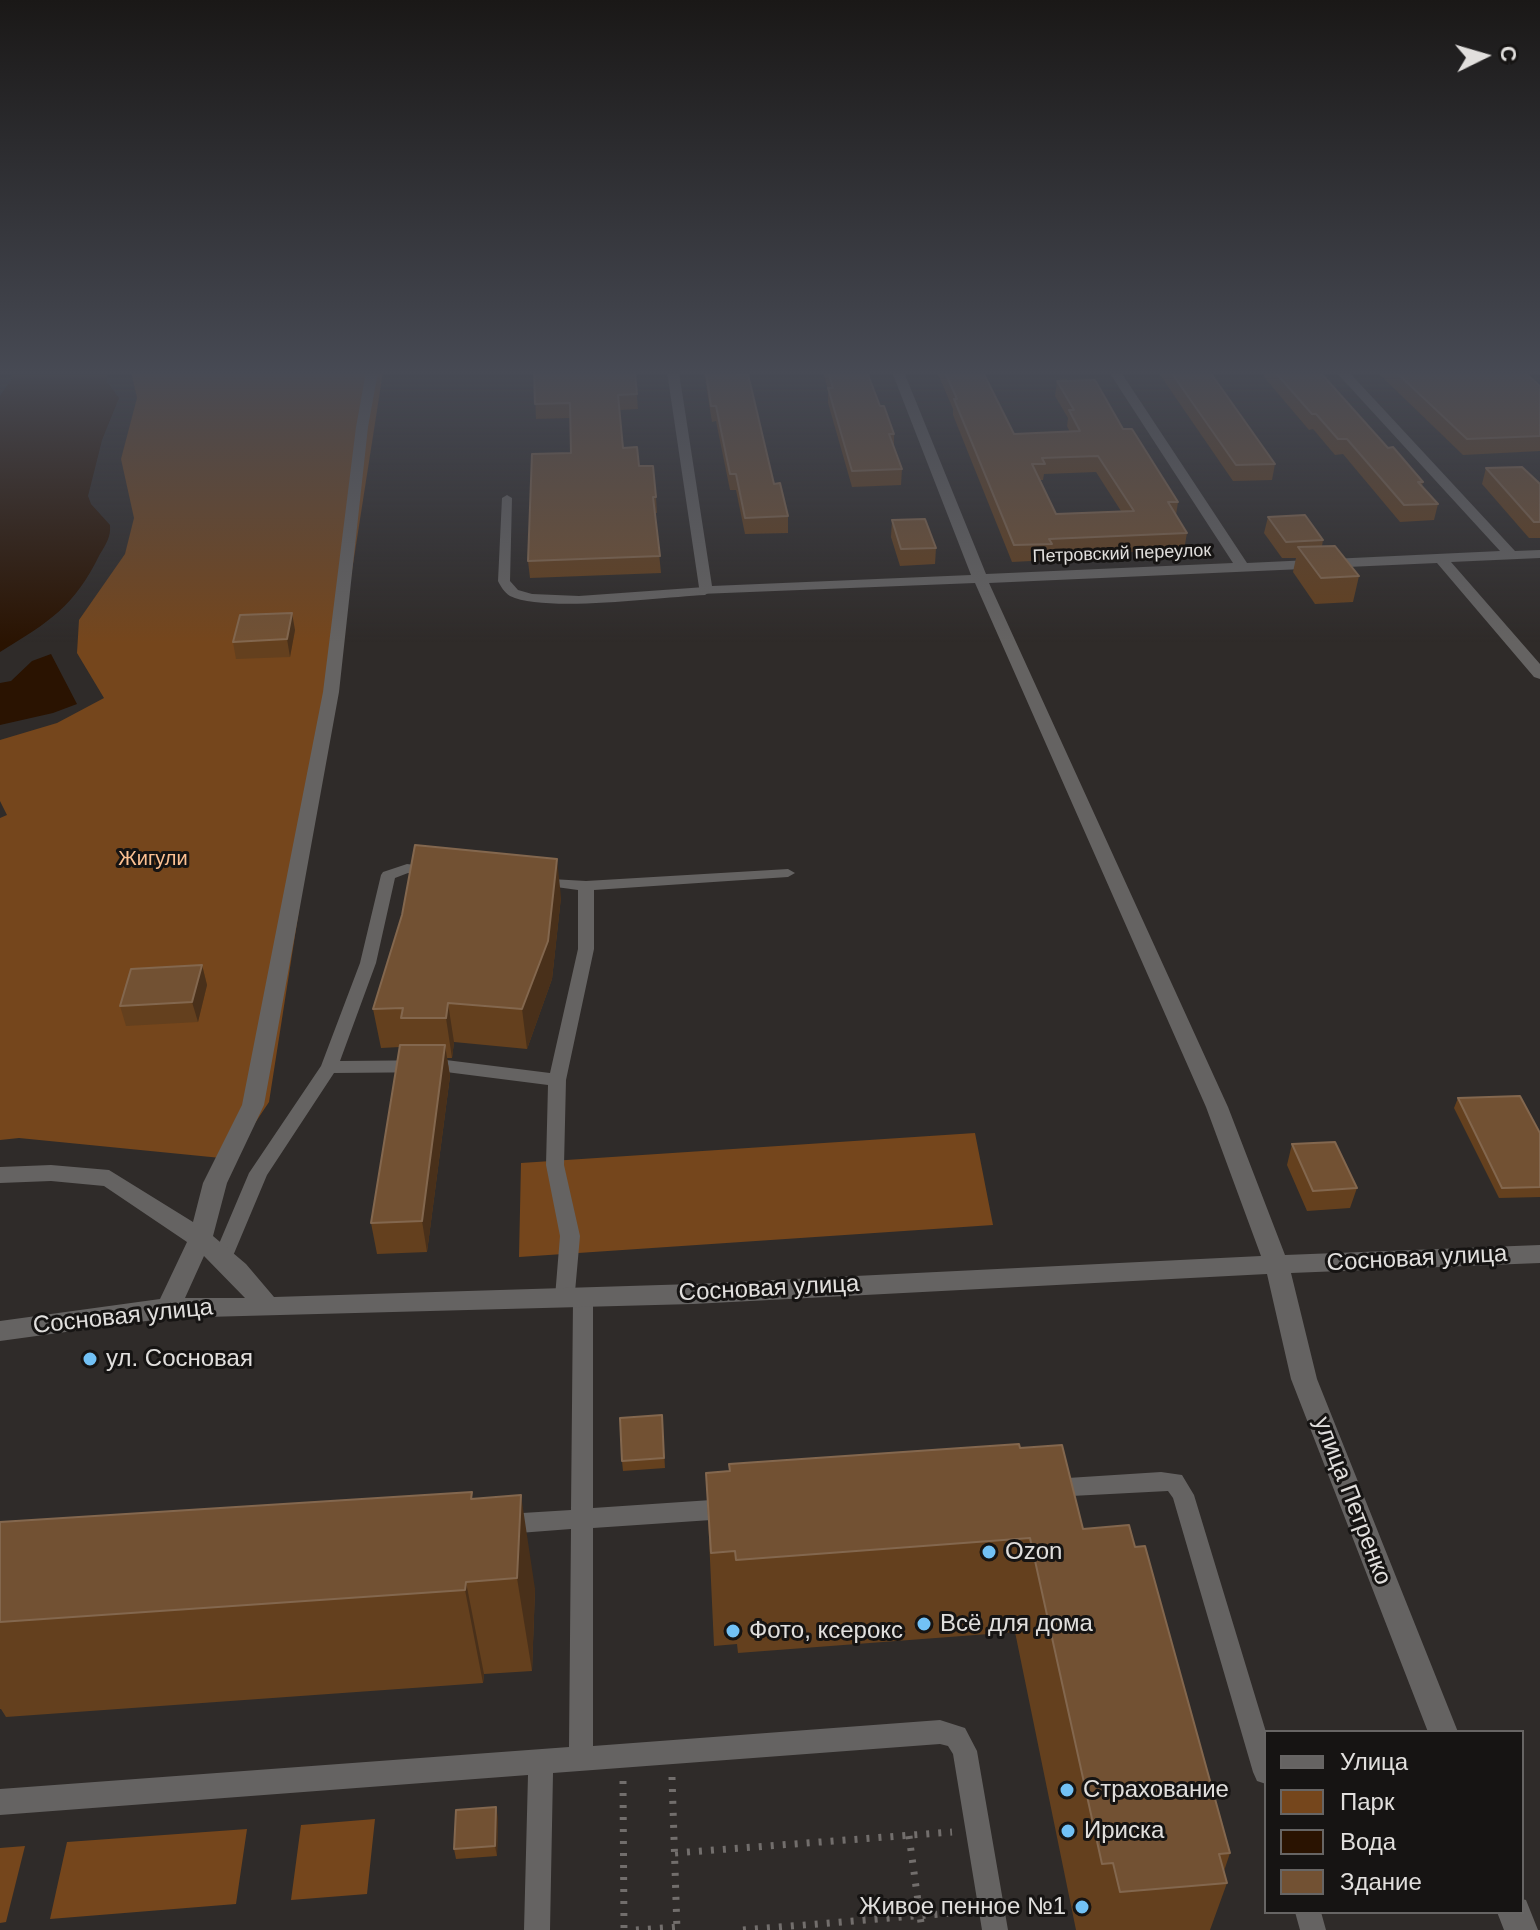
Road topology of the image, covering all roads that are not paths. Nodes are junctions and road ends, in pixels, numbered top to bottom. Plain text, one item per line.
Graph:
1 (358, 462) edge
2 (686, 462) edge
3 (934, 462) edge
4 (1174, 462) edge
5 (1425, 462) edge
6 (507, 498) dead end
7 (1540, 554) edge
8 (1511, 555) junction
9 (1440, 558) junction
10 (1243, 567) junction
11 (980, 578) junction
12 (705, 591) junction
13 (1540, 674) edge
14 (452, 873) edge
15 (788, 873) dead end
16 (527, 880) edge
17 (586, 886) junction
18 (329, 1067) junction
19 (557, 1080) junction
20 (0, 1175) edge
21 (200, 1239) junction
22 (1540, 1254) edge
23 (223, 1258) junction
24 (1277, 1266) junction
25 (574, 1297) junction
26 (268, 1307) junction
27 (168, 1308) junction
28 (0, 1331) edge
29 (1033, 1489) edge
30 (747, 1508) edge
31 (582, 1519) junction
32 (487, 1525) edge
33 (1442, 1730) edge
34 (581, 1759) junction
35 (541, 1762) junction
36 (1264, 1765) edge
37 (0, 1802) edge
38 (537, 1930) edge
39 (995, 1930) edge

1 - 21 street
2 - 12 street
3 - 11 street, улица Петренко
4 - 10 street
5 - 8 street
6 - 12 lane
7 - 8 street, Петровский переулок
8 - 9 street, Петровский переулок
9 - 10 street, Петровский переулок
9 - 13 street
10 - 11 street, Петровский переулок
11 - 12 street, Петровский переулок
11 - 24 street, улица Петренко
14 - 18 lane
15 - 17 lane
16 - 17 lane
17 - 19 lane
18 - 19 lane
18 - 23 lane
19 - 25 lane
20 - 21 street
21 - 23 street
21 - 27 street
22 - 24 street, Сосновая улица
23 - 26 street
24 - 25 street, Сосновая улица
24 - 33 street, улица Петренко
25 - 26 street, Сосновая улица
25 - 31 lane
26 - 27 street, Сосновая улица
27 - 28 street, Сосновая улица
29 - 36 lane
30 - 31 lane
31 - 32 lane
31 - 34 lane
34 - 35 lane
34 - 39 lane
35 - 37 lane
35 - 38 lane

